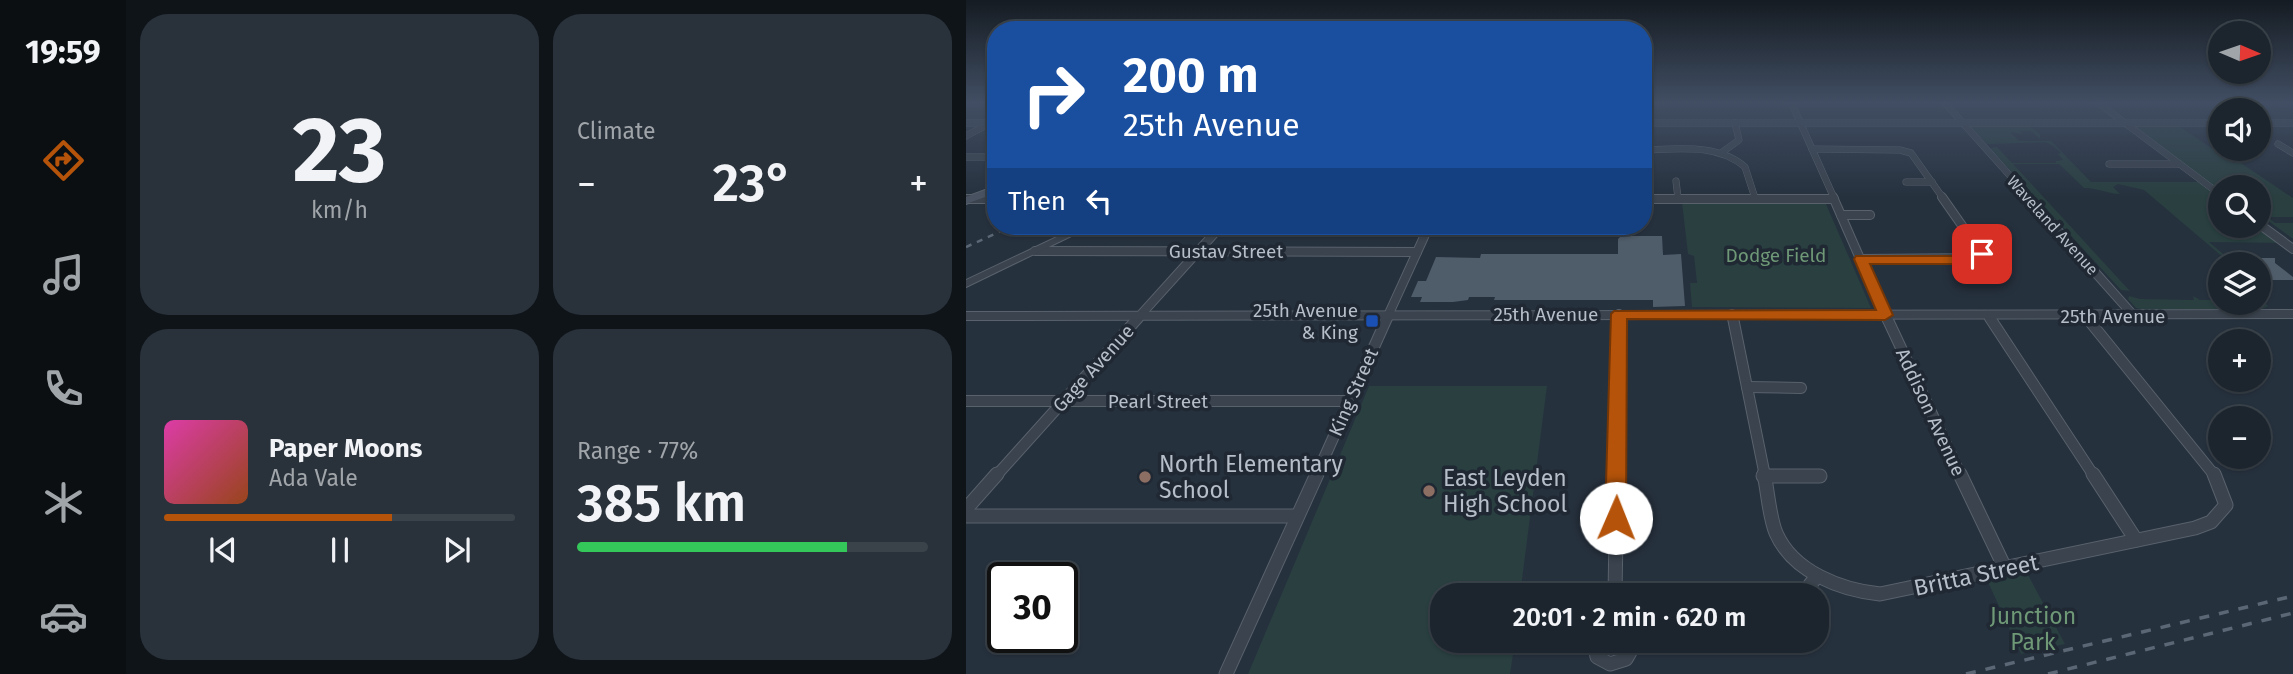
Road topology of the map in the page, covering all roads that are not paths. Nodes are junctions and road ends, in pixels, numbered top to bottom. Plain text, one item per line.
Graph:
1 (1737, 133) edge
2 (1805, 133) edge
3 (1971, 133) edge
4 (2138, 133) edge
5 (2278, 144) dead end
6 (1812, 149) junction
7 (1652, 150) edge
8 (1721, 153) junction
9 (2293, 153) edge
10 (966, 157) edge
11 (987, 157) edge
12 (2179, 163) junction
13 (2109, 164) dead end
14 (1676, 181) dead end
15 (1906, 181) dead end
16 (1932, 181) junction
17 (2208, 185) edge
18 (987, 193) edge
19 (987, 199) edge
20 (1652, 199) edge
21 (1678, 199) junction
22 (1755, 199) junction
23 (1834, 199) junction
24 (968, 200) edge
25 (1841, 215) junction
26 (1870, 215) dead end
27 (2271, 233) edge
28 (1068, 235) edge
29 (1213, 235) edge
30 (1425, 235) edge
31 (2293, 249) edge
32 (1035, 251) junction
33 (1198, 251) junction
34 (1417, 252) junction
35 (1861, 259) junction
36 (966, 284) edge
37 (1619, 314) junction
38 (1732, 314) junction
39 (2293, 314) edge
40 (1389, 315) junction
41 (1885, 315) junction
42 (1988, 315) junction
43 (966, 316) edge
44 (1140, 316) junction
45 (2085, 316) junction
46 (2134, 316) junction
47 (1747, 387) junction
48 (1801, 388) dead end
49 (966, 401) edge
50 (1063, 401) junction
51 (1349, 401) junction
52 (1763, 476) junction
53 (1820, 476) dead end
54 (966, 509) edge
55 (966, 516) edge
56 (1297, 516) junction
57 (2136, 540) junction
58 (2005, 568) junction
59 (1817, 576) junction
60 (1615, 583) edge
61 (1811, 583) edge
62 (1595, 653) edge
63 (1634, 653) edge
64 (1226, 674) edge

1 - 8 street
2 - 6 street, Addison Avenue
3 - 46 street, Waveland Avenue
4 - 12 street
5 - 9 street
6 - 16 street
6 - 23 street, Addison Avenue
7 - 8 street
8 - 22 street
10 - 11 street
12 - 13 street
12 - 17 street
14 - 21 street
15 - 16 street
16 - 35 street
18 - 24 main road
19 - 24 street
20 - 21 street
21 - 22 street
22 - 23 street
23 - 25 street, Addison Avenue
25 - 26 street
25 - 35 street, Addison Avenue
27 - 31 street
28 - 32 street
29 - 33 street, Gage Avenue
30 - 34 street, King Street
32 - 33 street, Gustav Street
32 - 36 street
33 - 34 street, Gustav Street
33 - 44 street, Gage Avenue
34 - 40 street, King Street
35 - 41 street, Addison Avenue
37 - 38 street, 25th Avenue
37 - 40 street, 25th Avenue
37 - 60 street
38 - 41 street, 25th Avenue
38 - 47 street, Britta Street
39 - 46 street, 25th Avenue
40 - 44 street, 25th Avenue
40 - 51 street, King Street
41 - 42 street, 25th Avenue
41 - 58 street, Addison Avenue
42 - 45 street, 25th Avenue
42 - 57 street
43 - 44 street, 25th Avenue
44 - 50 street, Gage Avenue
45 - 46 street, 25th Avenue
45 - 57 street, Britta Street
47 - 48 street
47 - 52 street, Britta Street
49 - 50 street, Pearl Street
50 - 51 street, Pearl Street
50 - 54 street, Gage Avenue
51 - 56 street, King Street
52 - 53 street
52 - 59 street, Britta Street
55 - 56 street
56 - 64 street, King Street
57 - 58 street, Britta Street
58 - 59 street, Britta Street
59 - 61 street
62 - 63 street

